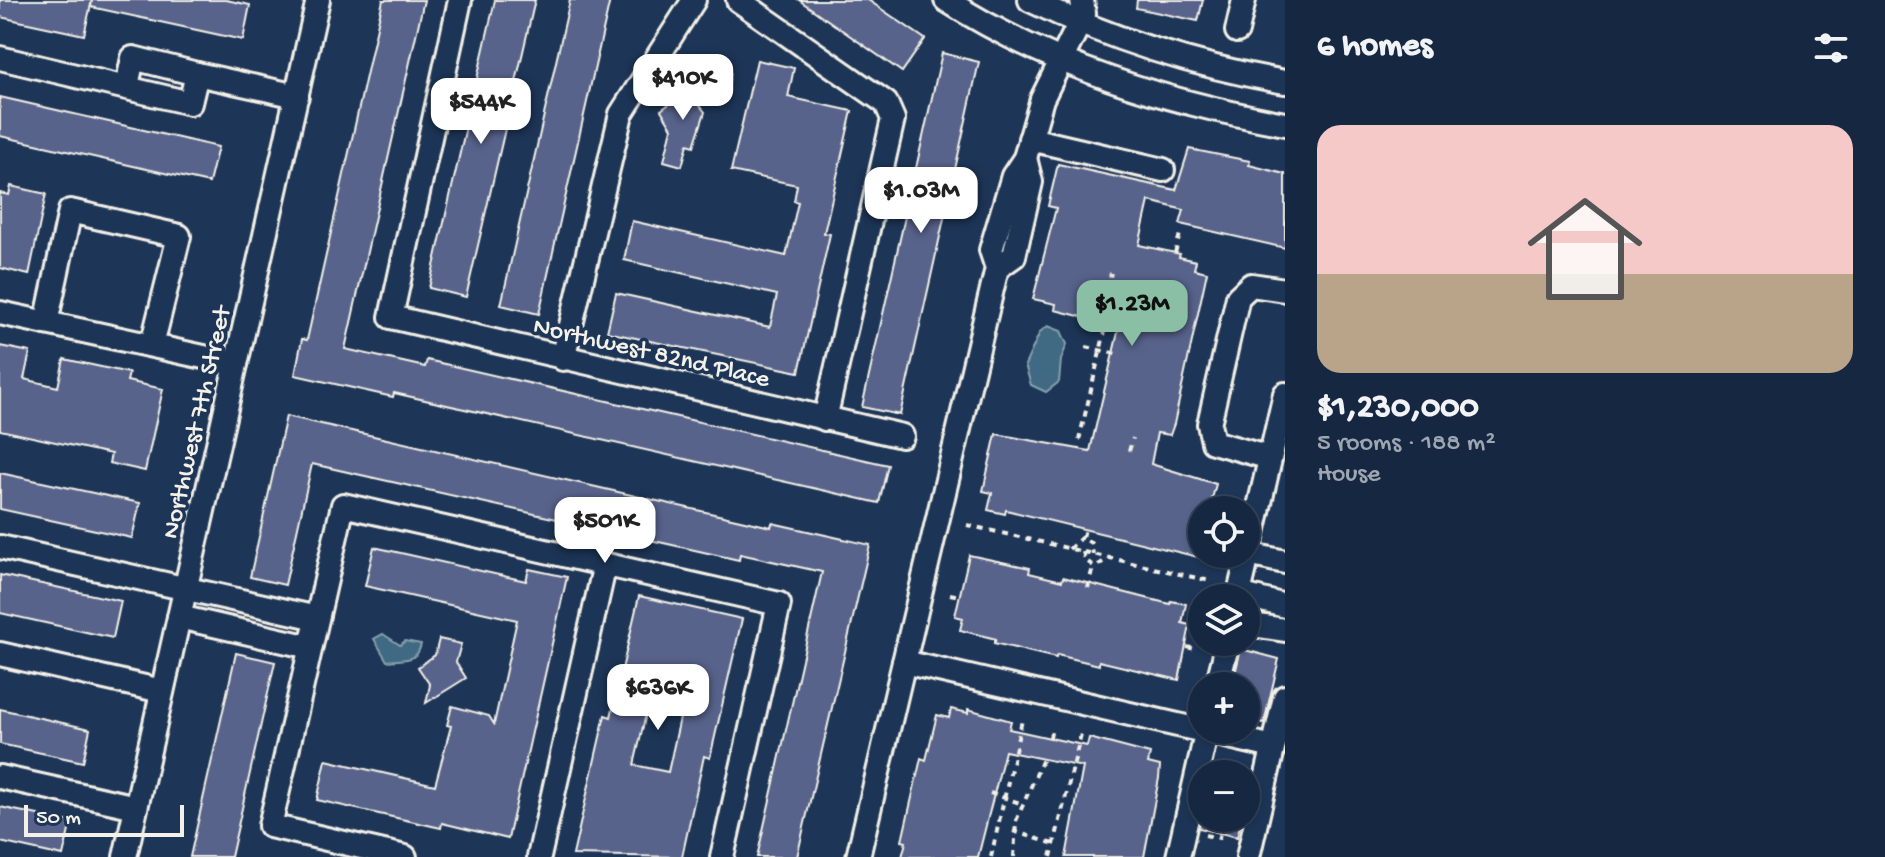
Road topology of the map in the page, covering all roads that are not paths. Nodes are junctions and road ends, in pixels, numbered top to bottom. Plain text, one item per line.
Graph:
1 (318, 0) edge
2 (460, 0) edge
3 (694, 0) edge
4 (738, 0) edge
5 (946, 0) edge
6 (1030, 0) edge
7 (1244, 0) edge
8 (1087, 9) edge
9 (1237, 31) dead end
10 (0, 58) edge
11 (1062, 60) junction
12 (1285, 82) edge
13 (297, 96) junction
14 (1285, 124) edge
15 (1028, 149) junction
16 (1163, 170) dead end
17 (1285, 290) edge
18 (0, 313) edge
19 (46, 323) junction
20 (152, 345) junction
21 (563, 359) junction
22 (236, 364) junction
23 (1285, 394) edge
24 (825, 419) junction
25 (902, 436) dead end
26 (1270, 458) junction
27 (1260, 502) edge
28 (0, 547) edge
29 (1260, 557) edge
30 (1285, 562) edge
31 (605, 564) junction
32 (186, 588) junction
33 (1260, 601) edge
34 (1285, 606) edge
35 (179, 617) junction
36 (317, 618) junction
37 (1260, 626) edge
38 (1285, 630) edge
39 (310, 647) junction
40 (0, 654) edge
41 (904, 662) junction
42 (162, 691) junction
43 (1285, 697) edge
44 (1188, 727) edge
45 (1204, 744) edge
46 (1260, 744) edge
47 (1273, 747) junction
48 (0, 777) edge
49 (136, 807) junction
50 (125, 857) edge
51 (405, 857) edge
52 (539, 857) edge
53 (722, 857) edge
54 (858, 857) edge
55 (1178, 857) edge
56 (1248, 857) edge

1 - 13 street, Northwest 7th Street
2 - 21 street, Northwest 82nd Place
3 - 21 street
4 - 24 street
5 - 11 street
6 - 8 street
7 - 9 street
8 - 11 street
8 - 12 street
10 - 13 street
11 - 14 street
11 - 15 street
13 - 22 street, Northwest 7th Street
15 - 16 street
15 - 41 street
17 - 26 street
18 - 19 street
19 - 20 street
19 - 20 street
20 - 22 street
21 - 24 street, Northwest 82nd Place
22 - 32 street, Northwest 7th Street
23 - 26 street
24 - 25 street, Northwest 82nd Place
26 - 27 street
28 - 32 street
29 - 30 street
31 - 36 street
31 - 52 street
31 - 53 street
32 - 35 street, Northwest 7th Street
32 - 36 street
33 - 34 street
35 - 39 street
35 - 42 street, Northwest 7th Street
36 - 39 street
37 - 38 street
39 - 51 street
40 - 42 street
41 - 44 street
41 - 54 street
42 - 49 street, Northwest 7th Street
43 - 47 street
45 - 55 street
46 - 47 street
47 - 56 street
48 - 49 street
49 - 50 street, Northwest 7th Street

